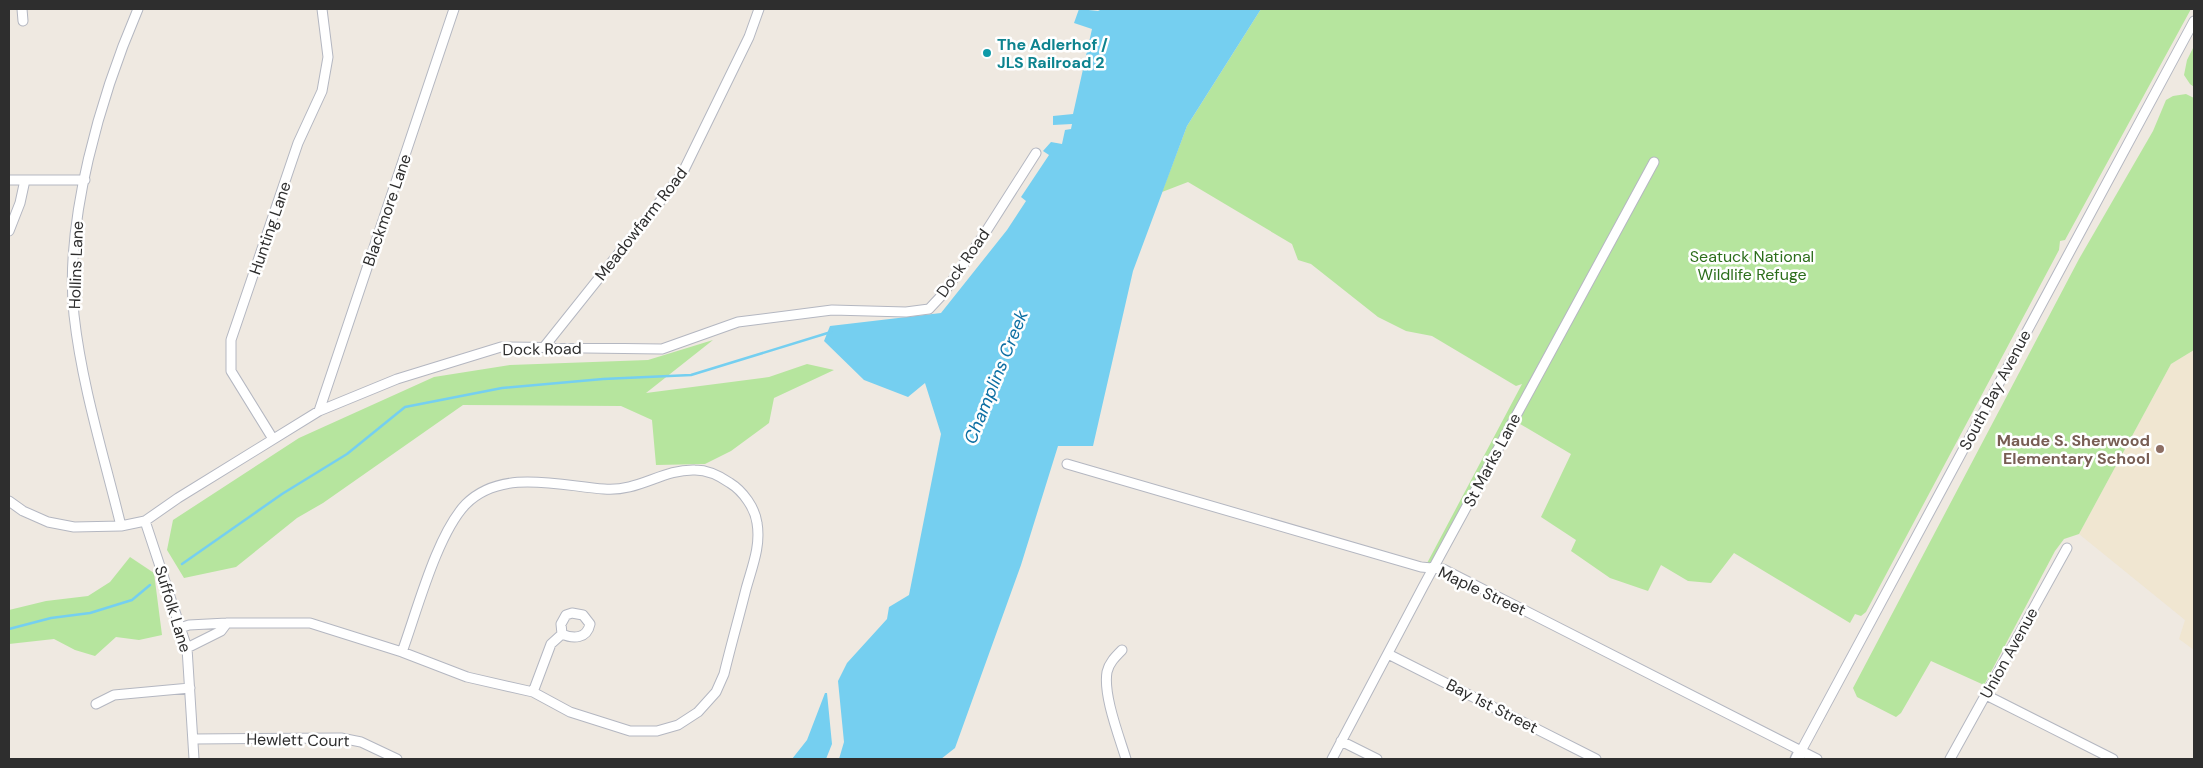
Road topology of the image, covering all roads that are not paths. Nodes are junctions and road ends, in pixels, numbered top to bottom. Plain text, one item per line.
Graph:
1 (22, 9) edge
2 (138, 9) edge
3 (322, 9) edge
4 (454, 9) edge
5 (759, 9) edge
6 (23, 20) dead end
7 (2194, 20) edge
8 (1036, 153) dead end
9 (1654, 162) dead end
10 (9, 180) edge
11 (25, 180) junction
12 (85, 180) junction
13 (9, 230) edge
14 (544, 347) junction
15 (319, 411) junction
16 (273, 439) junction
17 (1067, 464) dead end
18 (9, 501) edge
19 (145, 521) junction
20 (121, 526) junction
21 (2067, 548) dead end
22 (1434, 568) junction
23 (227, 623) junction
24 (180, 628) junction
25 (562, 634) dead end
26 (187, 648) junction
27 (1122, 650) dead end
28 (402, 652) junction
29 (1388, 654) junction
30 (190, 688) junction
31 (533, 692) junction
32 (1986, 695) junction
33 (96, 704) dead end
34 (194, 739) junction
35 (1341, 741) junction
36 (1799, 755) edge
37 (194, 759) edge
38 (397, 759) edge
39 (1126, 759) edge
40 (1332, 759) edge
41 (1377, 759) edge
42 (1596, 759) edge
43 (1817, 759) edge
44 (1950, 759) edge
45 (2112, 759) edge

1 - 6 street
2 - 12 street, Hollins Lane
3 - 16 street, Hunting Lane
4 - 15 street, Blackmore Lane
5 - 14 street, Meadowfarm Road
7 - 36 street, South Bay Avenue
8 - 14 street, Dock Road
9 - 22 street, St Marks Lane
10 - 11 street
11 - 12 street
11 - 13 street
12 - 20 street, Hollins Lane
14 - 15 street, Dock Road
15 - 16 street, Dock Road
16 - 19 street, Dock Road
17 - 22 street, Maple Street
18 - 20 street, Dock Road
19 - 20 street, Dock Road
19 - 24 street, Suffolk Lane
21 - 32 street, Union Avenue
22 - 29 street, St Marks Lane
22 - 36 street, Maple Street
23 - 24 street
23 - 26 street
23 - 28 street
24 - 26 street, Suffolk Lane
25 - 31 street
26 - 30 street, Suffolk Lane
27 - 39 street
28 - 31 street
28 - 31 street
29 - 35 street, St Marks Lane
29 - 42 street, Bay 1st Street
30 - 33 street
30 - 34 street, Suffolk Lane
32 - 44 street, Union Avenue
32 - 45 street
34 - 37 street, Suffolk Lane
34 - 38 street, Hewlett Court
35 - 40 street, St Marks Lane
35 - 41 street
36 - 43 street, Maple Street

